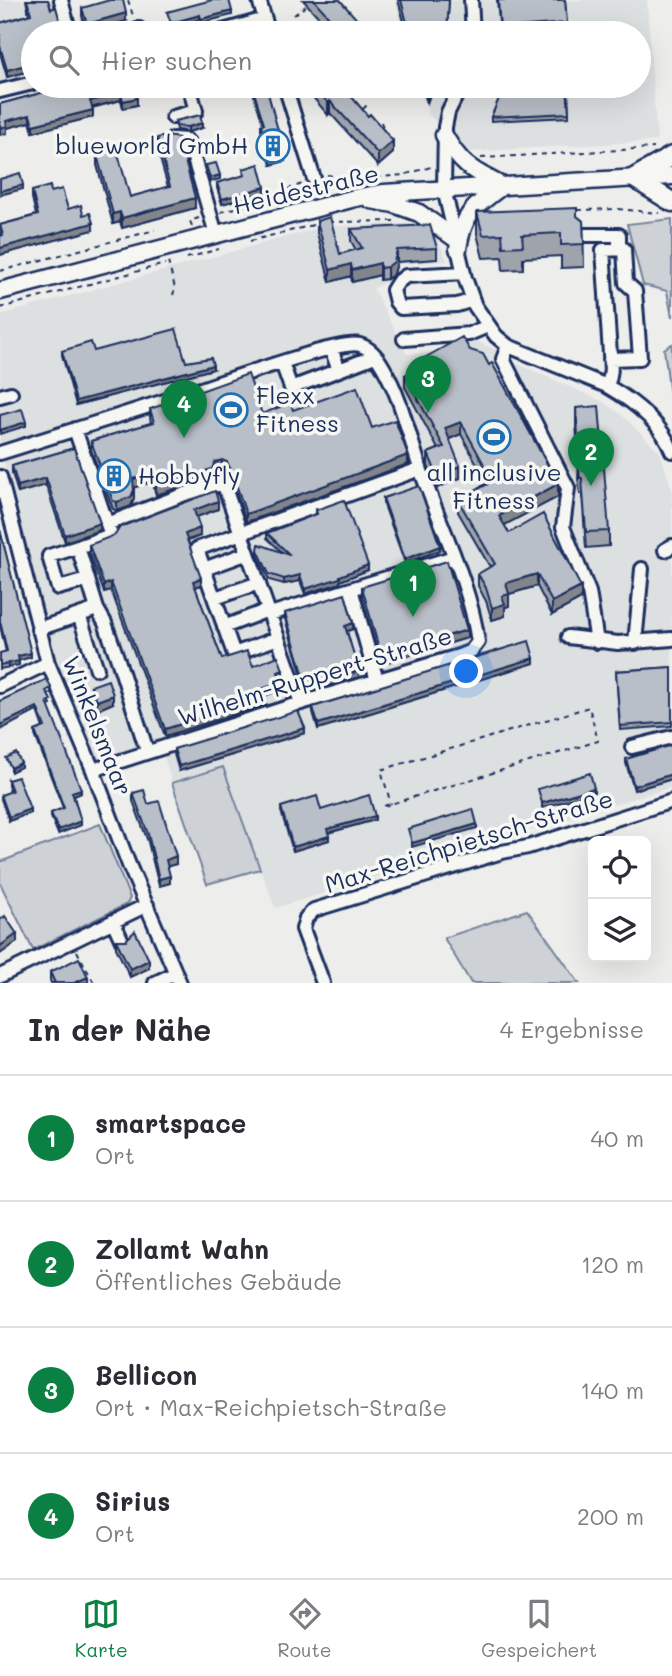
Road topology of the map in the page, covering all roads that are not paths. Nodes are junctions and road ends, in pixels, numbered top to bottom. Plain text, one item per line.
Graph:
1 (61, 0) edge
2 (259, 0) edge
3 (471, 0) edge
4 (67, 21) edge
5 (265, 21) edge
6 (472, 21) edge
7 (21, 86) edge
8 (0, 91) edge
9 (193, 98) edge
10 (289, 98) edge
11 (455, 98) edge
12 (173, 117) dead end
13 (444, 135) junction
14 (173, 139) edge
15 (667, 152) edge
16 (672, 176) edge
17 (634, 178) junction
18 (314, 179) road end
19 (502, 186) junction
20 (444, 190) junction
21 (355, 198) junction
22 (672, 202) edge
23 (585, 235) edge
24 (218, 242) junction
25 (457, 244) junction
26 (620, 249) junction
27 (464, 273) junction
28 (0, 291) edge
29 (473, 300) junction
30 (488, 326) junction
31 (404, 339) dead end
32 (508, 346) junction
33 (331, 349) junction
34 (375, 356) junction
35 (610, 359) junction
36 (282, 363) junction
37 (339, 370) junction
38 (607, 386) junction
39 (75, 429) junction
40 (672, 451) edge
41 (0, 453) edge
42 (421, 469) junction
43 (0, 477) edge
44 (107, 524) junction
45 (241, 533) junction
46 (78, 547) junction
47 (248, 553) junction
48 (454, 557) junction
49 (204, 569) junction
50 (642, 569) dead end
51 (87, 580) junction
52 (259, 583) junction
53 (351, 589) junction
54 (215, 598) junction
55 (97, 608) junction
56 (269, 612) junction
57 (79, 615) junction
58 (224, 627) junction
59 (38, 629) junction
60 (568, 637) dead end
61 (278, 638) junction
62 (672, 639) edge
63 (597, 642) junction
64 (635, 643) junction
65 (48, 663) junction
66 (97, 669) dead end
67 (377, 681) junction
68 (0, 686) edge
69 (301, 702) junction
70 (672, 737) edge
71 (632, 747) dead end
72 (147, 751) junction
73 (93, 770) junction
74 (672, 801) edge
75 (147, 905) junction
76 (113, 921) junction
77 (122, 941) edge
78 (0, 976) edge
79 (178, 978) edge
80 (155, 983) edge
81 (323, 983) edge

1 - 4 street
2 - 5 street
3 - 6 street
7 - 8 street
9 - 12 street
10 - 18 street
11 - 13 street
13 - 19 main road
13 - 20 street
14 - 24 street
15 - 17 highway
16 - 17 main road, Heidestraße
17 - 19 main road, Heidestraße
17 - 22 highway
19 - 20 main road, Heidestraße
19 - 25 main road
20 - 21 main road, Heidestraße
20 - 25 street
21 - 24 main road, Heidestraße
21 - 25 main road
23 - 26 street
24 - 28 main road, Heidestraße
25 - 27 street
26 - 35 street
26 - 35 street
27 - 29 street
27 - 29 street
29 - 30 street
30 - 31 street
30 - 32 street
32 - 38 street
32 - 63 street
33 - 34 street
33 - 36 street
33 - 37 street
34 - 37 street
34 - 42 street, Wilhelm-Ruppert-Straße
35 - 38 street
36 - 37 street
36 - 39 street
38 - 40 street
39 - 41 street
39 - 44 street
42 - 45 street
42 - 48 street, Wilhelm-Ruppert-Straße
43 - 59 street, Winkelsmaar
44 - 45 street
44 - 46 street
45 - 47 street
45 - 49 street
46 - 51 street
46 - 51 street
47 - 49 street
47 - 52 street
48 - 53 street
48 - 67 street, Wilhelm-Ruppert-Straße
49 - 54 street
50 - 64 street
51 - 55 street
52 - 54 street
52 - 56 street
53 - 56 street
53 - 67 street
54 - 58 street
55 - 57 street
55 - 72 street
56 - 58 street
56 - 61 street
57 - 59 street
57 - 66 street
58 - 61 street
59 - 65 street, Winkelsmaar
60 - 63 street
61 - 69 street
62 - 64 street
63 - 64 street
65 - 68 street
65 - 73 street, Winkelsmaar
67 - 69 street, Wilhelm-Ruppert-Straße
69 - 72 street, Wilhelm-Ruppert-Straße
70 - 71 street
72 - 73 street, Wilhelm-Ruppert-Straße
73 - 75 street, Winkelsmaar
74 - 81 street, Max-Reichpietsch-Straße
75 - 76 street
75 - 79 street, Winkelsmaar
76 - 77 street
76 - 78 street
79 - 80 street

